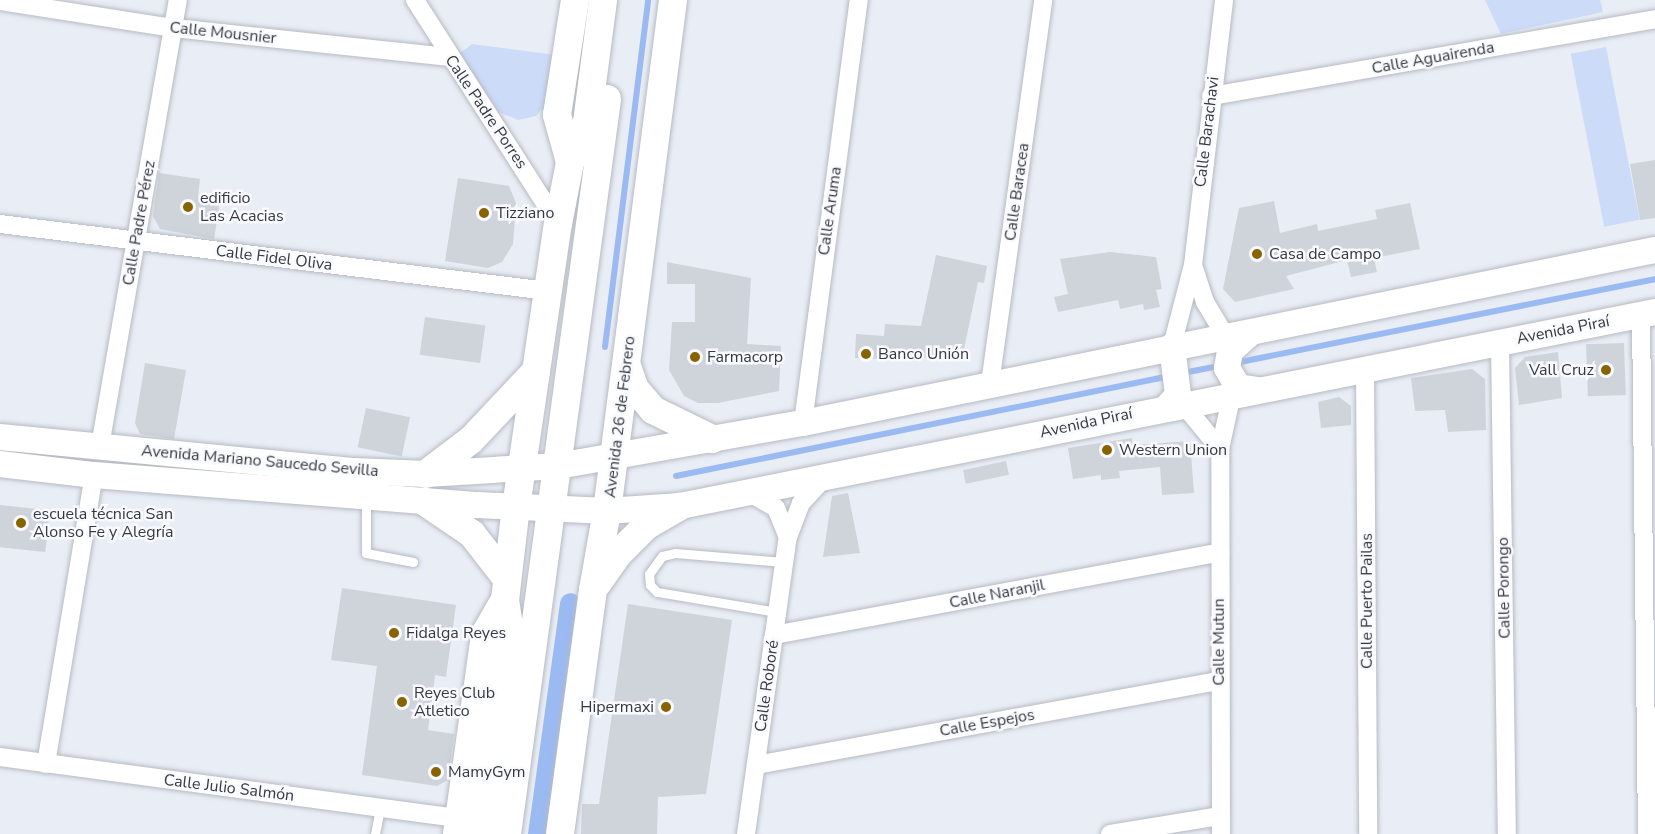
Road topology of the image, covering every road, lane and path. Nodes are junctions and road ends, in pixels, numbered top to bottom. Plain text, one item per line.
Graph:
1 (178, 0) edge
2 (414, 0) edge
3 (575, 0) edge
4 (603, 0) edge
5 (621, 0) edge
6 (673, 0) edge
7 (859, 0) edge
8 (1043, 0) edge
9 (1224, 0) edge
10 (0, 1) edge
11 (1655, 19) edge
12 (173, 28) junction
13 (448, 57) junction
14 (1211, 96) junction
15 (570, 162) junction
16 (0, 224) edge
17 (558, 224) junction
18 (136, 242) junction
19 (1655, 250) edge
20 (1192, 265) junction
21 (548, 291) junction
22 (1648, 313) edge
23 (1240, 335) junction
24 (1500, 343) junction
25 (1172, 346) junction
26 (1142, 352) junction
27 (626, 365) junction
28 (1365, 369) junction
29 (536, 371) junction
30 (990, 384) junction
31 (1258, 390) junction
32 (1232, 394) junction
33 (1175, 405) junction
34 (803, 423) junction
35 (0, 437) edge
36 (712, 439) junction
37 (100, 446) junction
38 (1220, 449) junction
39 (614, 456) junction
40 (0, 464) edge
41 (558, 466) junction
42 (521, 469) junction
43 (94, 475) junction
44 (826, 476) junction
45 (426, 488) junction
46 (747, 492) junction
47 (366, 498) junction
48 (680, 506) junction
49 (516, 507) junction
50 (553, 509) junction
51 (608, 511) junction
52 (788, 537) junction
53 (1220, 552) junction
54 (413, 562) dead end
55 (784, 562) junction
56 (506, 590) junction
57 (593, 590) junction
58 (777, 612) junction
59 (774, 635) junction
60 (1219, 681) junction
61 (0, 757) edge
62 (46, 764) junction
63 (756, 765) junction
64 (380, 808) junction
65 (1220, 825) edge
66 (458, 826) edge
67 (375, 834) edge
68 (484, 834) edge
69 (507, 834) edge
70 (560, 834) edge
71 (746, 834) edge
72 (1110, 834) edge
73 (1368, 834) edge
74 (1507, 834) edge
75 (1647, 834) edge

1 - 12 street, Calle Padre Pérez
2 - 13 street, Calle Padre Porres
3 - 15 main road
4 - 15 main road
5 - 41 main road
6 - 27 main road, Avenida 26 de Febrero
7 - 34 street, Calle Aruma
8 - 30 street, Calle Baracea
9 - 14 street, Calle Barachavi
10 - 12 street, Calle Mousnier
11 - 14 street, Calle Aguairenda
12 - 13 street, Calle Mousnier
12 - 18 street, Calle Padre Pérez
13 - 17 street, Calle Padre Porres
14 - 20 street, Calle Barachavi
15 - 17 main road
16 - 18 street, Calle Fidel Oliva
17 - 21 main road
18 - 21 street, Calle Fidel Oliva
18 - 37 street, Calle Padre Pérez
19 - 23 main road
20 - 23 street, Calle Barachavi
20 - 25 street, Calle Barachavi
20 - 26 street, Calle Barachavi
21 - 29 main road
22 - 24 main road, Avenida Piraí
22 - 75 street
23 - 25 main road
23 - 31 main road
24 - 28 main road, Avenida Piraí
24 - 74 street, Calle Porongo
25 - 26 main road
25 - 33 main road
26 - 30 main road
27 - 36 main road
27 - 39 main road, Avenida 26 de Febrero
28 - 31 main road, Avenida Piraí
28 - 73 street, Calle Puerto Pailas
29 - 42 main road
29 - 45 main road
30 - 34 main road
31 - 32 main road, Avenida Piraí
32 - 33 main road, Avenida Piraí
32 - 38 street, Calle Mutun
33 - 38 street
33 - 44 main road, Avenida Piraí
34 - 36 main road
35 - 37 main road, Avenida Mariano Saucedo Sevilla
36 - 39 main road
37 - 45 main road, Avenida Mariano Saucedo Sevilla
38 - 53 street, Calle Mutun
39 - 41 main road
39 - 51 main road, Avenida 26 de Febrero
40 - 43 main road, Avenida Mariano Saucedo Sevilla
41 - 42 main road
41 - 50 main road
42 - 45 main road, Avenida Mariano Saucedo Sevilla
42 - 49 main road
43 - 47 main road, Avenida Mariano Saucedo Sevilla
43 - 62 street
44 - 46 main road, Avenida Piraí
44 - 52 street, Calle Roboré
45 - 47 main road, Avenida Mariano Saucedo Sevilla
45 - 49 main road, Avenida Mariano Saucedo Sevilla
45 - 56 main road
46 - 48 main road, Avenida Piraí
46 - 52 street
47 - 54 lane
48 - 51 main road, Avenida Piraí
48 - 57 main road
49 - 50 main road, Avenida Piraí
49 - 56 main road
50 - 51 main road, Avenida Piraí
50 - 69 main road
51 - 57 main road, Avenida 26 de Febrero
52 - 55 street, Calle Roboré
53 - 59 street, Calle Naranjil
53 - 60 street, Calle Mutun
55 - 58 street, Calle Roboré
55 - 58 lane
56 - 66 main road
56 - 68 main road
57 - 70 main road, Avenida 26 de Febrero
58 - 59 street, Calle Roboré
59 - 63 street, Calle Roboré
60 - 63 street, Calle Espejos
60 - 65 street, Calle Mutun
61 - 62 street, Calle Julio Salmón
62 - 64 street, Calle Julio Salmón
63 - 71 street, Calle Roboré
64 - 66 street, Calle Julio Salmón
64 - 67 lane
65 - 72 street

